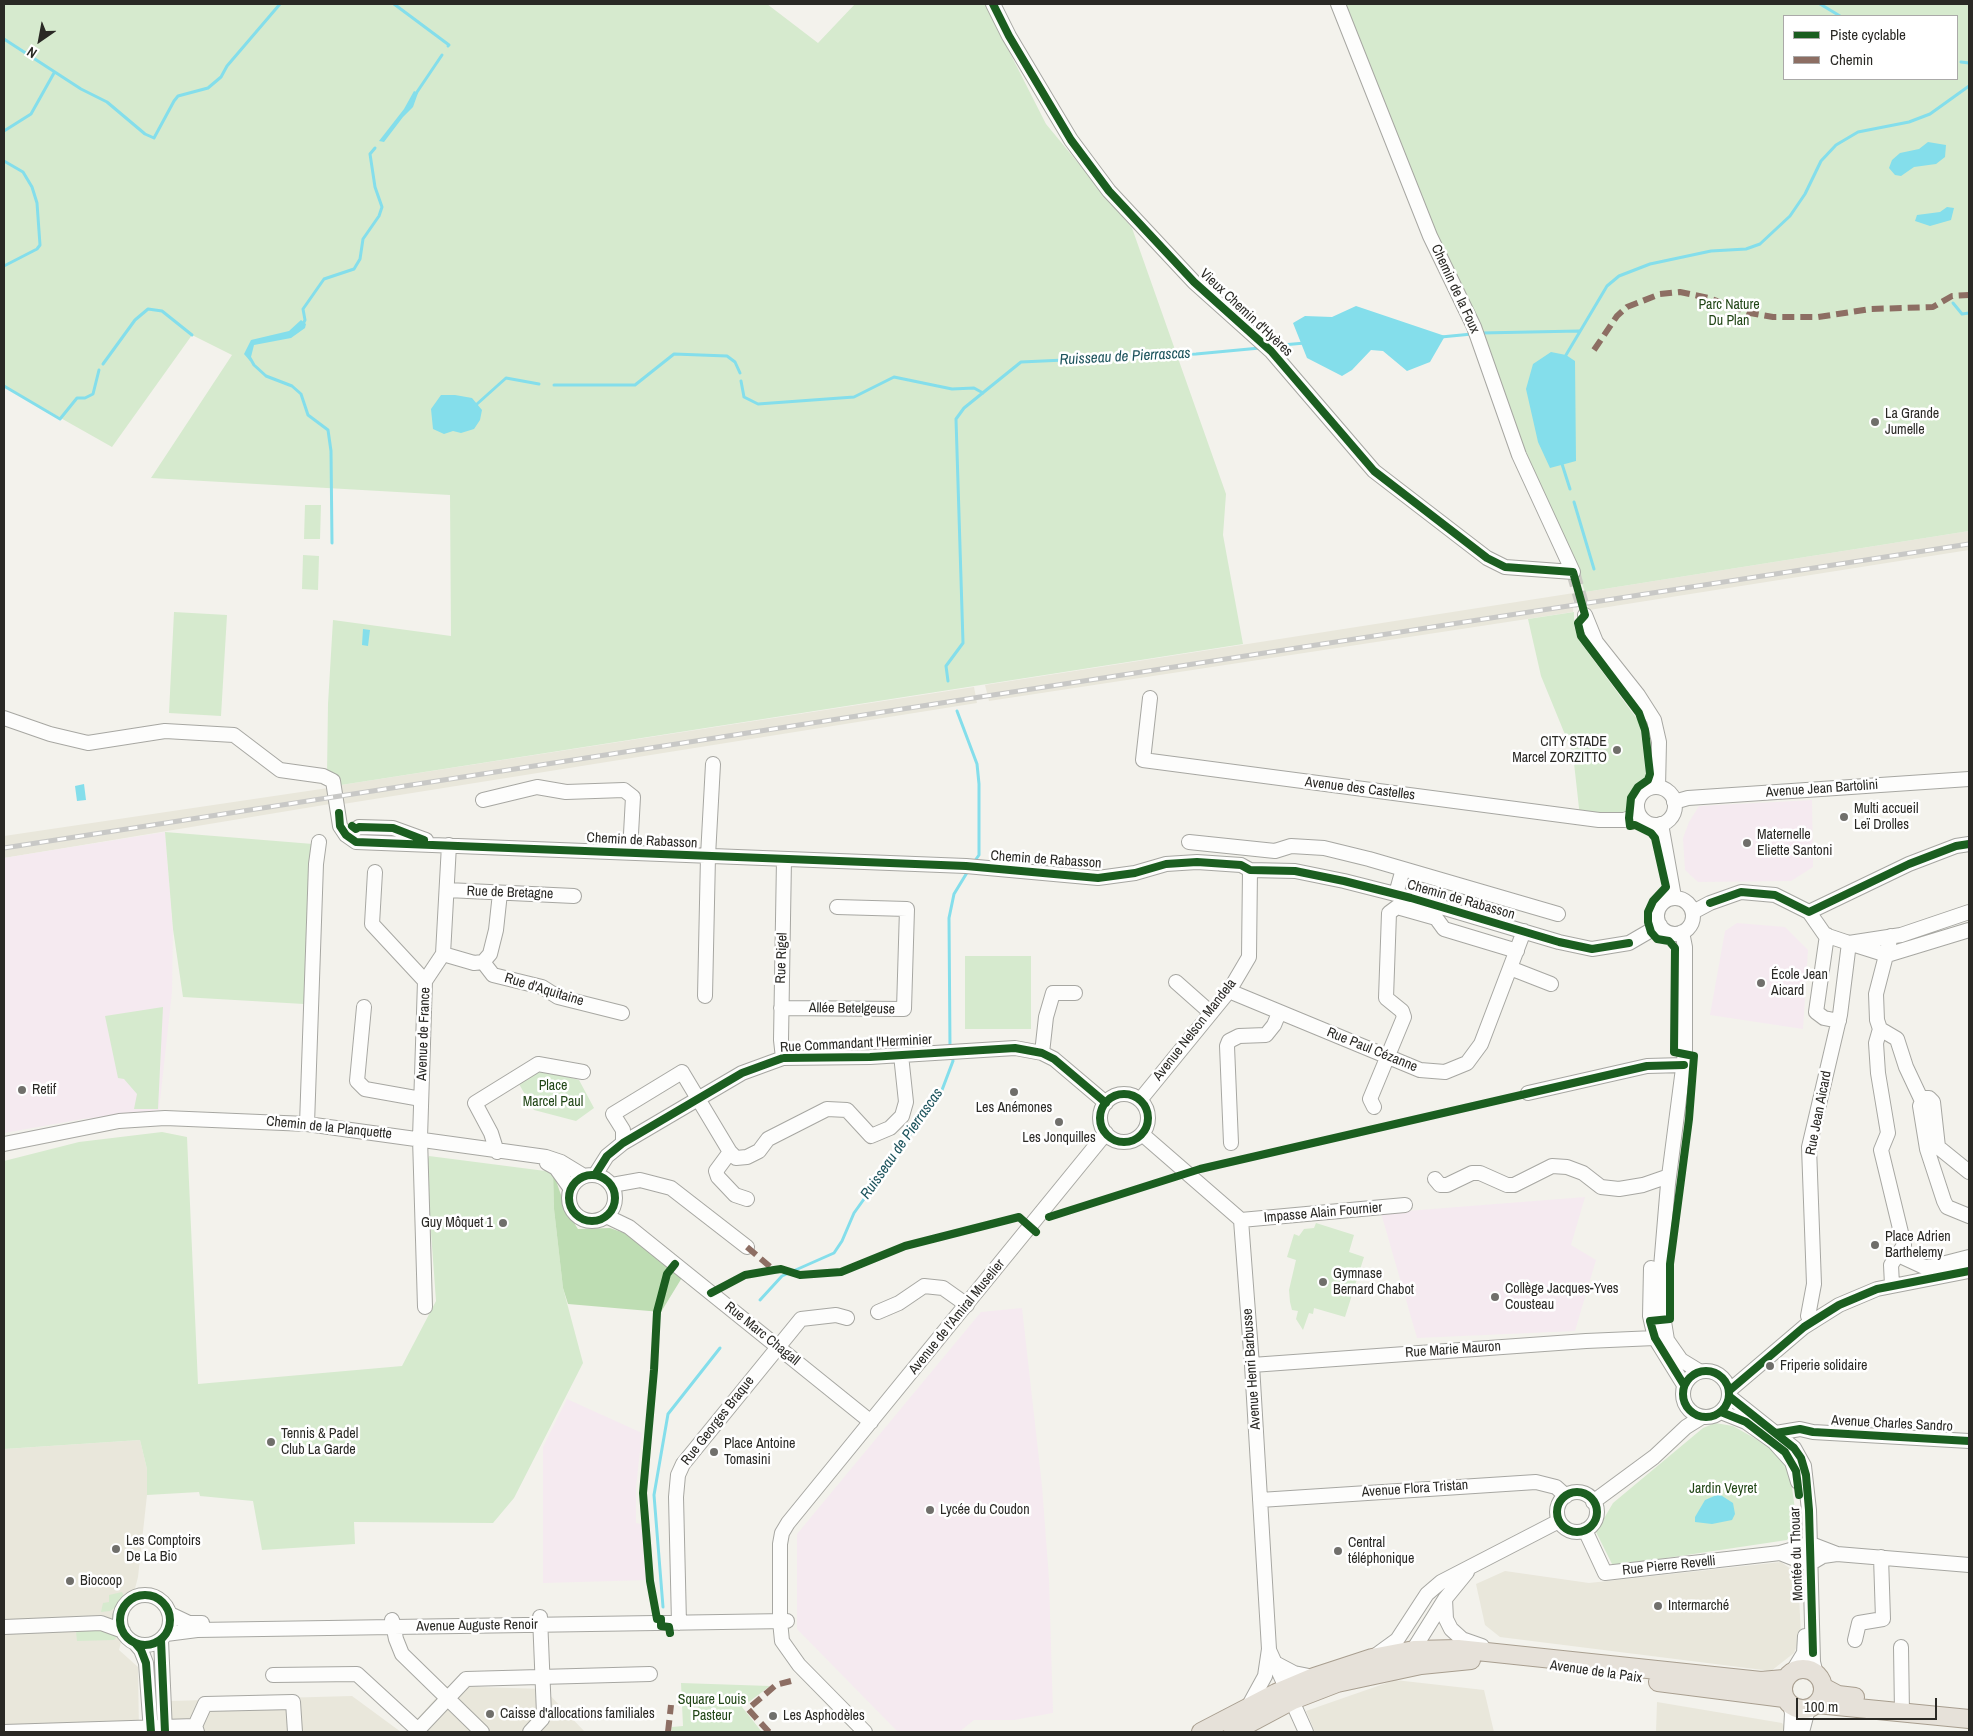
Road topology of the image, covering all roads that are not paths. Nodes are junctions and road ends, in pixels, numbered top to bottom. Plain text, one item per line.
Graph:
1 (993, 4) edge
2 (1338, 4) edge
3 (1573, 572) joint
4 (1585, 617) tunnel mouth
5 (1150, 698) dead end
6 (4, 718) edge
7 (713, 764) dead end
8 (1969, 779) edge
9 (1658, 787) junction
10 (483, 800) dead end
11 (1674, 802) junction
12 (1639, 815) junction
13 (1661, 824) junction
14 (319, 842) dead end
15 (1189, 842) dead end
16 (1969, 844) edge
17 (449, 845) junction
18 (630, 852) junction
19 (708, 856) junction
20 (784, 859) junction
21 (1403, 869) junction
22 (1250, 870) junction
23 (375, 872) dead end
24 (447, 890) junction
25 (500, 893) junction
26 (1396, 894) junction
27 (574, 896) dead end
28 (1674, 897) junction
29 (837, 907) dead end
30 (1693, 912) junction
31 (1809, 912) junction
32 (1969, 912) edge
33 (1558, 914) dead end
34 (1660, 926) junction
35 (1969, 930) edge
36 (1524, 931) junction
37 (1682, 932) junction
38 (1827, 935) junction
39 (1891, 936) junction
40 (1849, 943) junction
41 (1517, 951) junction
42 (444, 954) junction
43 (1887, 955) junction
44 (484, 962) junction
45 (1510, 968) junction
46 (425, 981) junction
47 (1176, 982) dead end
48 (1551, 984) dead end
49 (1229, 991) junction
50 (1075, 993) dead end
51 (705, 996) dead end
52 (364, 1007) dead end
53 (781, 1008) junction
54 (1211, 1012) junction
55 (622, 1013) dead end
56 (1279, 1013) junction
57 (1839, 1022) junction
58 (1880, 1029) junction
59 (1042, 1053) junction
60 (901, 1056) junction
61 (1387, 1056) junction
62 (783, 1058) junction
63 (1684, 1064) junction
64 (583, 1072) dead end
65 (1528, 1093) dead end
66 (421, 1099) junction
67 (698, 1099) junction
68 (1140, 1100) junction
69 (1922, 1101) junction
70 (1106, 1103) junction
71 (1374, 1107) dead end
72 (119, 1121) junction
73 (307, 1124) junction
74 (1106, 1133) junction
75 (1142, 1134) junction
76 (420, 1138) junction
77 (4, 1144) edge
78 (1231, 1144) dead end
79 (620, 1145) junction
80 (497, 1152) junction
81 (730, 1152) junction
82 (4, 1154) edge
83 (538, 1158) junction
84 (1969, 1172) edge
85 (590, 1176) junction
86 (1435, 1179) dead end
87 (1669, 1180) junction
88 (610, 1184) junction
89 (571, 1188) junction
90 (747, 1199) dead end
91 (1405, 1205) dead end
92 (610, 1212) junction
93 (1969, 1216) edge
94 (1241, 1220) junction
95 (746, 1247) dead end
96 (1898, 1255) junction
97 (1969, 1257) edge
98 (1969, 1271) edge
99 (1814, 1284) junction
100 (1892, 1285) junction
101 (967, 1305) junction
102 (425, 1307) dead end
103 (1829, 1311) junction
104 (878, 1312) dead end
105 (847, 1318) dead end
106 (1812, 1322) junction
107 (1655, 1338) junction
108 (777, 1347) junction
109 (1681, 1360) junction
110 (1252, 1365) junction
111 (1755, 1367) junction
112 (1699, 1371) junction
113 (1718, 1373) junction
114 (1684, 1385) junction
115 (1730, 1394) junction
116 (1686, 1405) junction
117 (1721, 1412) junction
118 (1702, 1417) junction
119 (871, 1422) junction
120 (1813, 1432) junction
121 (1678, 1434) junction
122 (1775, 1438) junction
123 (1969, 1441) edge
124 (1794, 1448) junction
125 (1566, 1496) junction
126 (1260, 1500) junction
127 (1593, 1502) junction
128 (1559, 1521) junction
129 (1585, 1530) junction
130 (1806, 1545) junction
131 (1780, 1553) junction
132 (1837, 1554) junction
133 (1881, 1557) junction
134 (1807, 1562) junction
135 (1475, 1565) junction
136 (1969, 1566) edge
137 (1445, 1599) junction
138 (122, 1610) junction
139 (170, 1614) junction
140 (784, 1617) junction
141 (679, 1618) junction
142 (540, 1621) junction
143 (101, 1623) junction
144 (393, 1624) junction
145 (408, 1624) junction
146 (4, 1627) edge
147 (122, 1631) junction
148 (164, 1637) junction
149 (1855, 1640) dead end
150 (135, 1643) junction
151 (1901, 1647) dead end
152 (1269, 1649) junction
153 (1414, 1650) junction
154 (1512, 1654) junction
155 (1372, 1658) junction
156 (410, 1661) junction
157 (1275, 1663) junction
158 (650, 1674) dead end
159 (273, 1675) dead end
160 (1789, 1675) junction
161 (543, 1676) junction
162 (1264, 1676) junction
163 (1314, 1677) junction
164 (1357, 1677) junction
165 (1819, 1680) junction
166 (1285, 1696) junction
167 (447, 1698) junction
168 (1787, 1702) junction
169 (1812, 1706) junction
170 (1248, 1707) junction
171 (1901, 1708) junction
172 (1969, 1711) edge
173 (1969, 1719) edge
174 (1303, 1726) edge
175 (196, 1729) edge
176 (158, 1730) edge
177 (417, 1731) edge
178 (4, 1732) edge
179 (295, 1732) edge
180 (482, 1732) edge
181 (530, 1732) edge
182 (865, 1732) edge
183 (876, 1732) edge
184 (1201, 1732) edge
185 (1233, 1732) edge
186 (1791, 1732) edge
187 (1802, 1732) edge

1 - 3 street, Vieux Chemin d'Hyères
2 - 3 street, Chemin de la Foux
4 - 9 street
5 - 12 street, Avenue des Castelles
6 - 17 street, Chemin de Rabasson
7 - 19 street
8 - 11 street, Avenue Jean Bartolini
9 - 11 street
9 - 12 street
10 - 18 street
11 - 13 street
12 - 13 street
13 - 28 street
14 - 73 street
15 - 21 street
16 - 31 street
17 - 18 street, Chemin de Rabasson
17 - 24 street
18 - 19 street, Chemin de Rabasson
19 - 20 street, Chemin de Rabasson
19 - 51 street
20 - 22 street, Chemin de Rabasson
20 - 53 street, Rue Rigel
21 - 26 street
21 - 33 street
22 - 26 street, Chemin de Rabasson
22 - 49 street, Avenue Nelson Mandela
23 - 46 street
24 - 25 street, Rue de Bretagne
24 - 42 street
25 - 27 street, Rue de Bretagne
25 - 44 street
26 - 36 street, Chemin de Rabasson
28 - 30 street
28 - 34 street
29 - 53 street, Allée Betelgeuse
30 - 31 street
30 - 37 street
31 - 38 street
32 - 39 street
34 - 36 street, Chemin de Rabasson
34 - 37 street
35 - 43 street
36 - 41 street, Rue Paul Cézanne
37 - 63 street
38 - 40 street
38 - 57 street
39 - 40 street
39 - 43 street
40 - 43 street
40 - 57 street, Rue Jean Aicard
41 - 45 street, Rue Paul Cézanne
41 - 61 street
42 - 44 street
42 - 46 street, Avenue de France
43 - 58 street
44 - 55 street, Rue d'Aquitaine
45 - 48 street
45 - 61 street, Rue Paul Cézanne
46 - 66 street, Avenue de France
47 - 54 street
49 - 54 street, Avenue Nelson Mandela
49 - 56 street, Rue Paul Cézanne
50 - 59 street
52 - 66 street
53 - 62 street, Rue Rigel
54 - 68 street, Avenue Nelson Mandela
56 - 61 street, Rue Paul Cézanne
56 - 78 street
57 - 99 street, Rue Jean Aicard
58 - 69 street
58 - 96 street
59 - 60 street, Rue Commandant l'Herminier
59 - 70 street, Rue Commandant l'Herminier
60 - 62 street, Rue Commandant l'Herminier
60 - 81 street
61 - 71 street
62 - 67 street, Rue Commandant l'Herminier
63 - 65 street
63 - 87 street
64 - 80 street
66 - 76 street, Avenue de France
67 - 79 street, Rue Commandant l'Herminier
67 - 79 street
67 - 81 street
68 - 70 street
68 - 75 street
69 - 84 street
69 - 93 street
70 - 74 street
72 - 73 street, Chemin de la Planquette
72 - 77 street, Chemin de la Planquette
72 - 82 street, Chemin de la Planquette
73 - 76 street, Chemin de la Planquette
74 - 75 street
74 - 101 street, Avenue de l'Amiral Muselier
75 - 94 street
76 - 80 street, Chemin de la Planquette
76 - 102 street, Avenue de France
79 - 85 street, Rue Commandant l'Herminier
79 - 88 street
80 - 83 street, Chemin de la Planquette
81 - 90 street
83 - 85 street, Chemin de la Planquette
83 - 89 street, Chemin de la Planquette
85 - 88 street
85 - 89 street
86 - 87 street
87 - 107 street
87 - 109 street
88 - 92 street
88 - 95 street
89 - 92 street
91 - 94 street, Impasse Alain Fournier
92 - 108 street, Rue Marc Chagall
94 - 110 street, Avenue Henri Barbusse
96 - 97 street
96 - 100 street
98 - 100 street
99 - 103 street, Rue Jean Aicard
99 - 106 street, Rue Jean Aicard
100 - 103 street
101 - 104 street
101 - 119 street, Avenue de l'Amiral Muselier
103 - 106 street
105 - 108 street, Rue Georges Braque
106 - 111 street
107 - 109 street
107 - 110 street, Rue Marie Mauron
107 - 114 street
108 - 119 street, Rue Marc Chagall
108 - 141 street, Rue Georges Braque
109 - 112 street
110 - 126 street, Avenue Henri Barbusse
111 - 113 street
111 - 115 street
112 - 113 street
112 - 114 street
113 - 115 street
114 - 116 street
115 - 117 street
115 - 122 street, Montée du Thouar
116 - 118 street
116 - 121 street
117 - 118 street
117 - 122 street, Montée du Thouar
118 - 121 street
119 - 140 street, Avenue de l'Amiral Muselier
120 - 122 street, Avenue Charles Sandro
120 - 123 street, Avenue Charles Sandro
120 - 124 street
121 - 127 street
122 - 124 street
122 - 130 street, Montée du Thouar
124 - 130 street, Montée du Thouar
125 - 126 street, Avenue Flora Tristan
125 - 127 street
125 - 128 street
126 - 152 street, Avenue Henri Barbusse
127 - 129 street
128 - 129 street
128 - 135 street
129 - 131 street, Rue Pierre Revelli
130 - 131 street, Rue Pierre Revelli
130 - 132 street
130 - 134 street, Montée du Thouar
131 - 134 street, Rue Pierre Revelli
132 - 133 street
132 - 134 street
133 - 136 street
133 - 149 street
134 - 160 street, Montée du Thouar
134 - 165 street, Montée du Thouar
135 - 137 street
135 - 155 street
137 - 153 street
137 - 154 street
138 - 139 street
138 - 143 street
138 - 147 street
139 - 144 street, Avenue Auguste Renoir
139 - 148 street
140 - 141 street, Avenue Auguste Renoir
140 - 182 street
140 - 183 street
141 - 142 street, Avenue Auguste Renoir
142 - 145 street, Avenue Auguste Renoir
142 - 161 street
143 - 146 street
143 - 147 street
144 - 145 street, Avenue Auguste Renoir
144 - 148 street, Avenue Auguste Renoir
144 - 156 street
145 - 156 street
147 - 150 street
148 - 150 street
148 - 176 street
150 - 176 street
151 - 171 street
152 - 157 street, Avenue Henri Barbusse
152 - 162 street, Avenue Henri Barbusse
153 - 154 main road, Avenue de la Paix
153 - 155 main road, Avenue de la Paix
153 - 164 street
154 - 160 main road, Avenue de la Paix
155 - 163 main road, Avenue de la Paix
156 - 167 street
157 - 163 street
157 - 166 street, Avenue Henri Barbusse
158 - 161 street
159 - 177 street
160 - 165 main road
160 - 168 main road
161 - 167 street
161 - 181 street
162 - 166 street
162 - 170 street, Avenue Henri Barbusse
163 - 166 main road, Avenue de la Paix
164 - 166 main road, Avenue de la Paix
164 - 168 main road, Avenue de la Paix
165 - 169 main road
165 - 171 main road
166 - 170 main road
166 - 174 street
166 - 185 main road
167 - 177 street
167 - 180 street
168 - 169 main road
168 - 186 street
169 - 171 main road
169 - 187 street
170 - 184 main road
171 - 172 main road
171 - 173 main road
175 - 176 street
175 - 179 street
176 - 178 street

